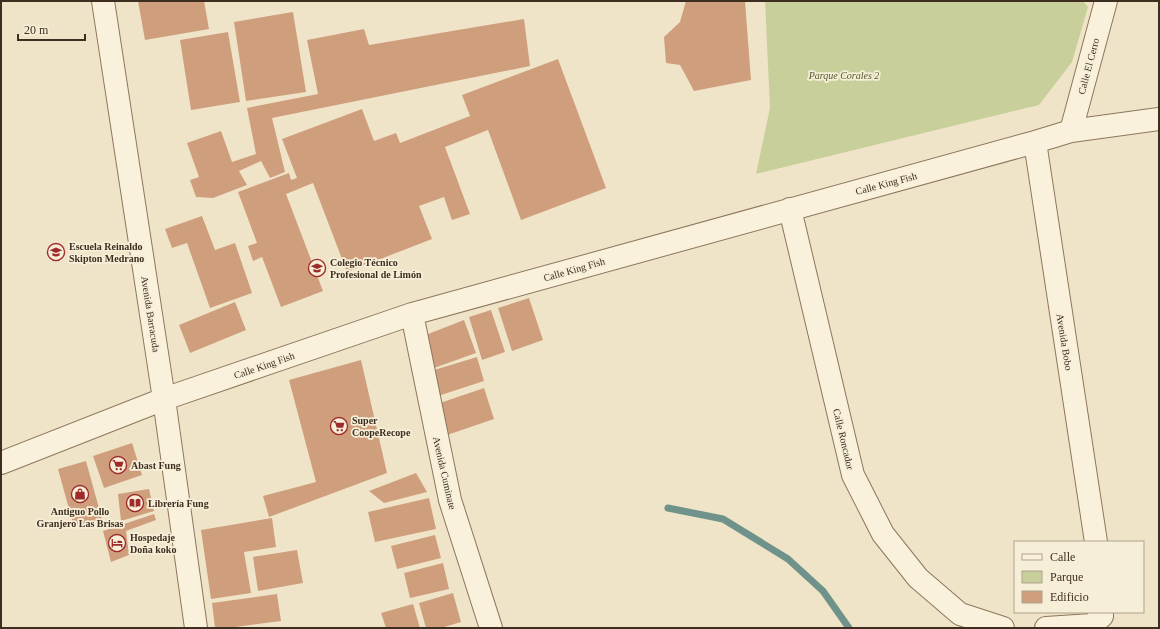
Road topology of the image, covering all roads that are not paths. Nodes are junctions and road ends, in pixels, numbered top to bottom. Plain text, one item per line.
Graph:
1 (104, 1) edge
2 (1106, 1) edge
3 (1159, 119) edge
4 (1071, 131) junction
5 (1035, 142) junction
6 (790, 209) junction
7 (412, 314) junction
8 (164, 399) junction
9 (1, 463) edge
10 (1096, 541) edge
11 (1097, 618) edge
12 (196, 628) edge
13 (491, 628) edge
14 (1003, 628) edge
15 (1046, 628) edge

1 - 8 street, Avenida Barracuda
2 - 4 street, Calle El Cerro
3 - 4 street, Calle King Fish
4 - 5 street, Calle King Fish
5 - 6 street, Calle King Fish
5 - 10 street, Avenida Bobo
6 - 7 street, Calle King Fish
6 - 14 street, Calle Roncador
7 - 8 street, Calle King Fish
7 - 13 street, Avenida Cuminate
8 - 9 street, Calle King Fish
8 - 12 street, Avenida Barracuda
11 - 15 street

